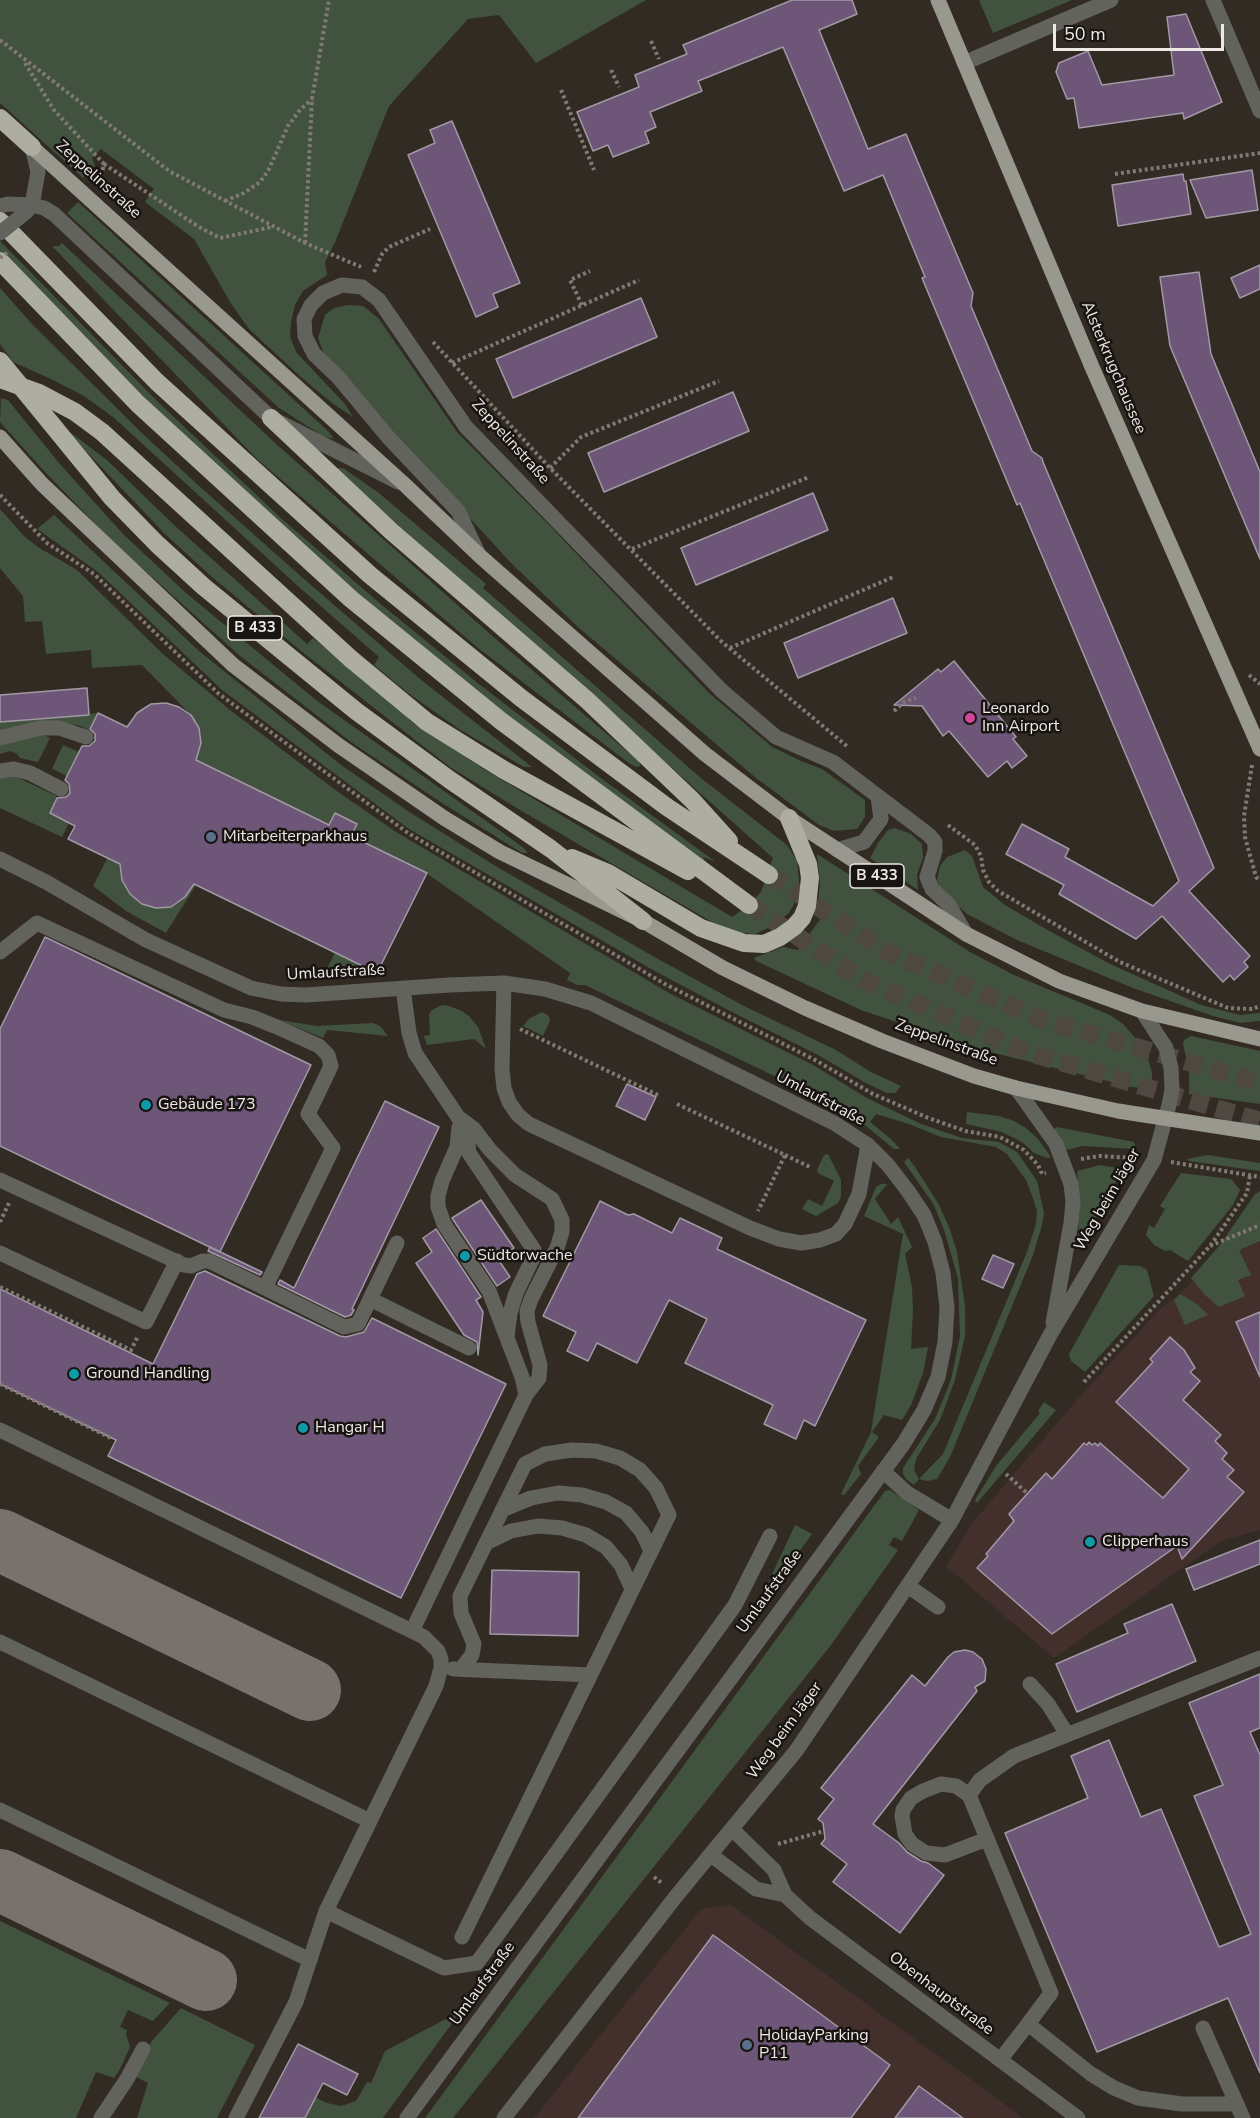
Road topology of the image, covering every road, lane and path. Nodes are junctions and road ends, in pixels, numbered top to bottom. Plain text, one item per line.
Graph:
1 (938, 0) edge
2 (1111, 0) edge
3 (1213, 0) edge
4 (330, 1) edge
5 (0, 40) edge
6 (651, 41) dead end
7 (659, 58) dead end
8 (22, 59) junction
9 (964, 63) junction
10 (611, 70) dead end
11 (619, 87) dead end
12 (561, 90) dead end
13 (312, 99) junction
14 (1260, 111) edge
15 (0, 118) edge
16 (32, 147) junction
17 (1260, 153) edge
18 (104, 164) junction
19 (594, 170) dead end
20 (1115, 174) dead end
21 (82, 191) junction
22 (224, 201) junction
23 (0, 206) edge
24 (25, 207) junction
25 (0, 221) edge
26 (273, 227) junction
27 (430, 229) dead end
28 (0, 233) edge
29 (305, 243) junction
30 (0, 261) edge
31 (374, 272) junction
32 (590, 272) dead end
33 (384, 277) dead end
34 (639, 280) dead end
35 (582, 305) junction
36 (431, 340) dead end
37 (0, 361) edge
38 (452, 363) junction
39 (0, 379) edge
40 (719, 381) dead end
41 (271, 418) junction
42 (0, 437) edge
43 (550, 468) junction
44 (809, 477) dead end
45 (404, 484) junction
46 (632, 549) junction
47 (481, 557) junction
48 (893, 577) dead end
49 (730, 648) junction
50 (916, 698) dead end
51 (894, 711) dead end
52 (86, 737) dead end
53 (0, 738) edge
54 (1258, 745) edge
55 (855, 752) dead end
56 (0, 771) edge
57 (61, 789) dead end
58 (878, 797) junction
59 (789, 818) junction
60 (945, 823) dead end
61 (551, 849) junction
62 (837, 850) junction
63 (0, 859) edge
64 (751, 864) junction
65 (769, 875) tunnel mouth
66 (1260, 881) edge
67 (643, 921) junction
68 (966, 934) junction
69 (0, 951) edge
70 (504, 983) junction
71 (403, 988) junction
72 (1260, 1006) edge
73 (1142, 1011) junction
74 (502, 1028) junction
75 (1257, 1037) edge
76 (1016, 1088) junction
77 (660, 1095) dead end
78 (677, 1104) dead end
79 (458, 1117) junction
80 (1166, 1120) junction
81 (1260, 1133) edge
82 (868, 1145) junction
83 (785, 1155) junction
84 (812, 1168) dead end
85 (1250, 1175) dead end
86 (0, 1180) edge
87 (767, 1193) dead end
88 (9, 1204) dead end
89 (0, 1222) edge
90 (1260, 1225) edge
91 (397, 1243) dead end
92 (1210, 1246) junction
93 (0, 1253) edge
94 (177, 1261) junction
95 (0, 1287) edge
96 (265, 1288) junction
97 (370, 1299) junction
98 (146, 1322) junction
99 (1050, 1335) junction
100 (507, 1338) junction
101 (469, 1348) dead end
102 (1084, 1382) dead end
103 (0, 1384) edge
104 (526, 1395) junction
105 (0, 1430) edge
106 (113, 1439) dead end
107 (883, 1472) junction
108 (1006, 1474) dead end
109 (1028, 1494) dead end
110 (502, 1510) junction
111 (952, 1520) junction
112 (770, 1536) dead end
113 (486, 1543) junction
114 (651, 1551) junction
115 (908, 1586) junction
116 (632, 1589) junction
117 (938, 1607) dead end
118 (412, 1631) junction
119 (0, 1642) edge
120 (1260, 1658) edge
121 (441, 1668) junction
122 (461, 1669) junction
123 (590, 1675) junction
124 (1030, 1684) dead end
125 (1067, 1734) junction
126 (969, 1796) junction
127 (0, 1810) edge
128 (370, 1821) junction
129 (732, 1829) junction
130 (824, 1831) dead end
131 (987, 1839) junction
132 (778, 1844) dead end
133 (711, 1855) junction
134 (785, 1895) junction
135 (326, 1911) junction
136 (462, 1937) dead end
137 (310, 1960) junction
138 (1028, 2024) junction
139 (1203, 2028) dead end
140 (143, 2049) dead end
141 (1000, 2060) junction
142 (1240, 2111) edge
143 (101, 2118) edge
144 (236, 2118) edge
145 (406, 2118) edge
146 (504, 2118) edge
147 (1078, 2118) edge

1 - 9 main road, Alsterkrugchaussee
2 - 9 street
3 - 14 street
4 - 13 path
5 - 8 path
6 - 7 path
8 - 18 path
8 - 22 path
9 - 54 main road, Alsterkrugchaussee
10 - 11 path
12 - 19 path
13 - 22 path
13 - 29 path
15 - 16 highway, B 433
16 - 21 main road, Zeppelinstraße / B 433
16 - 24 street
17 - 20 path
18 - 21 path
18 - 26 path
21 - 45 main road, Zeppelinstraße / B 433
22 - 26 path
23 - 24 street
24 - 28 street, bridge
24 - 41 street, Zeppelinstraße
25 - 64 highway
26 - 29 path
27 - 31 path
29 - 31 path
30 - 39 highway, bridge
31 - 33 path
32 - 35 path
34 - 35 path
35 - 38 path
36 - 38 path
37 - 61 highway, B 433
38 - 43 path
40 - 43 path
41 - 45 street, Zeppelinstraße
41 - 64 highway
42 - 67 main road, Zeppelinstraße
43 - 46 path
44 - 46 path
45 - 47 main road, Zeppelinstraße / B 433
46 - 49 path
47 - 58 street, Zeppelinstraße
47 - 59 main road, Zeppelinstraße / B 433
48 - 49 path
49 - 55 path
50 - 51 path
52 - 53 street
54 - 66 path
56 - 57 street
58 - 62 street
58 - 68 street, Zeppelinstraße
59 - 61 highway
59 - 62 main road, Zeppelinstraße / B 433
60 - 72 path
61 - 67 highway, B 433
62 - 68 main road, Zeppelinstraße / B 433
63 - 71 street, Umlaufstraße
64 - 65 highway
67 - 76 main road, Zeppelinstraße / B 433
68 - 73 main road, Zeppelinstraße / B 433
69 - 96 street
70 - 71 street, Umlaufstraße
70 - 74 street
70 - 82 street, Umlaufstraße
71 - 79 street
73 - 75 main road, Zeppelinstraße / B 433
73 - 80 street, Weg beim Jäger
74 - 77 path
74 - 82 street
76 - 80 main road, Zeppelinstraße / B 433
76 - 99 street, Weg beim Jäger
78 - 83 path
79 - 100 street
79 - 100 street
79 - 104 street
80 - 81 main road, Zeppelinstraße / B 433
80 - 99 street, Weg beim Jäger
82 - 107 street, Umlaufstraße
83 - 84 path
83 - 87 path
85 - 92 path
86 - 94 street
88 - 89 path
90 - 92 path
91 - 97 street
92 - 102 path
93 - 98 street
94 - 96 street
94 - 98 street
95 - 98 path
96 - 97 street
97 - 101 street
99 - 111 street, Weg beim Jäger
100 - 104 street
103 - 106 path
104 - 118 street
105 - 118 street
107 - 111 street
107 - 145 street, Umlaufstraße
108 - 109 path
110 - 113 street
110 - 114 street
110 - 114 street
111 - 115 street, Weg beim Jäger
112 - 135 street
113 - 116 street
113 - 122 street
114 - 116 street
115 - 117 street
115 - 129 street, Weg beim Jäger
116 - 123 street
118 - 121 street
119 - 128 street
120 - 125 street
121 - 122 street
121 - 128 street
122 - 123 street
123 - 136 street
124 - 125 street
125 - 126 street
126 - 131 street
126 - 131 street
127 - 137 street
128 - 135 street
129 - 133 street, Weg beim Jäger
129 - 134 street, Obenhauptstraße
130 - 132 path
131 - 138 street
133 - 134 street
133 - 146 street, Weg beim Jäger
134 - 141 street, Obenhauptstraße
135 - 137 street
137 - 144 street
138 - 141 street
138 - 142 street
139 - 142 street
140 - 143 street
141 - 147 street, Obenhauptstraße

